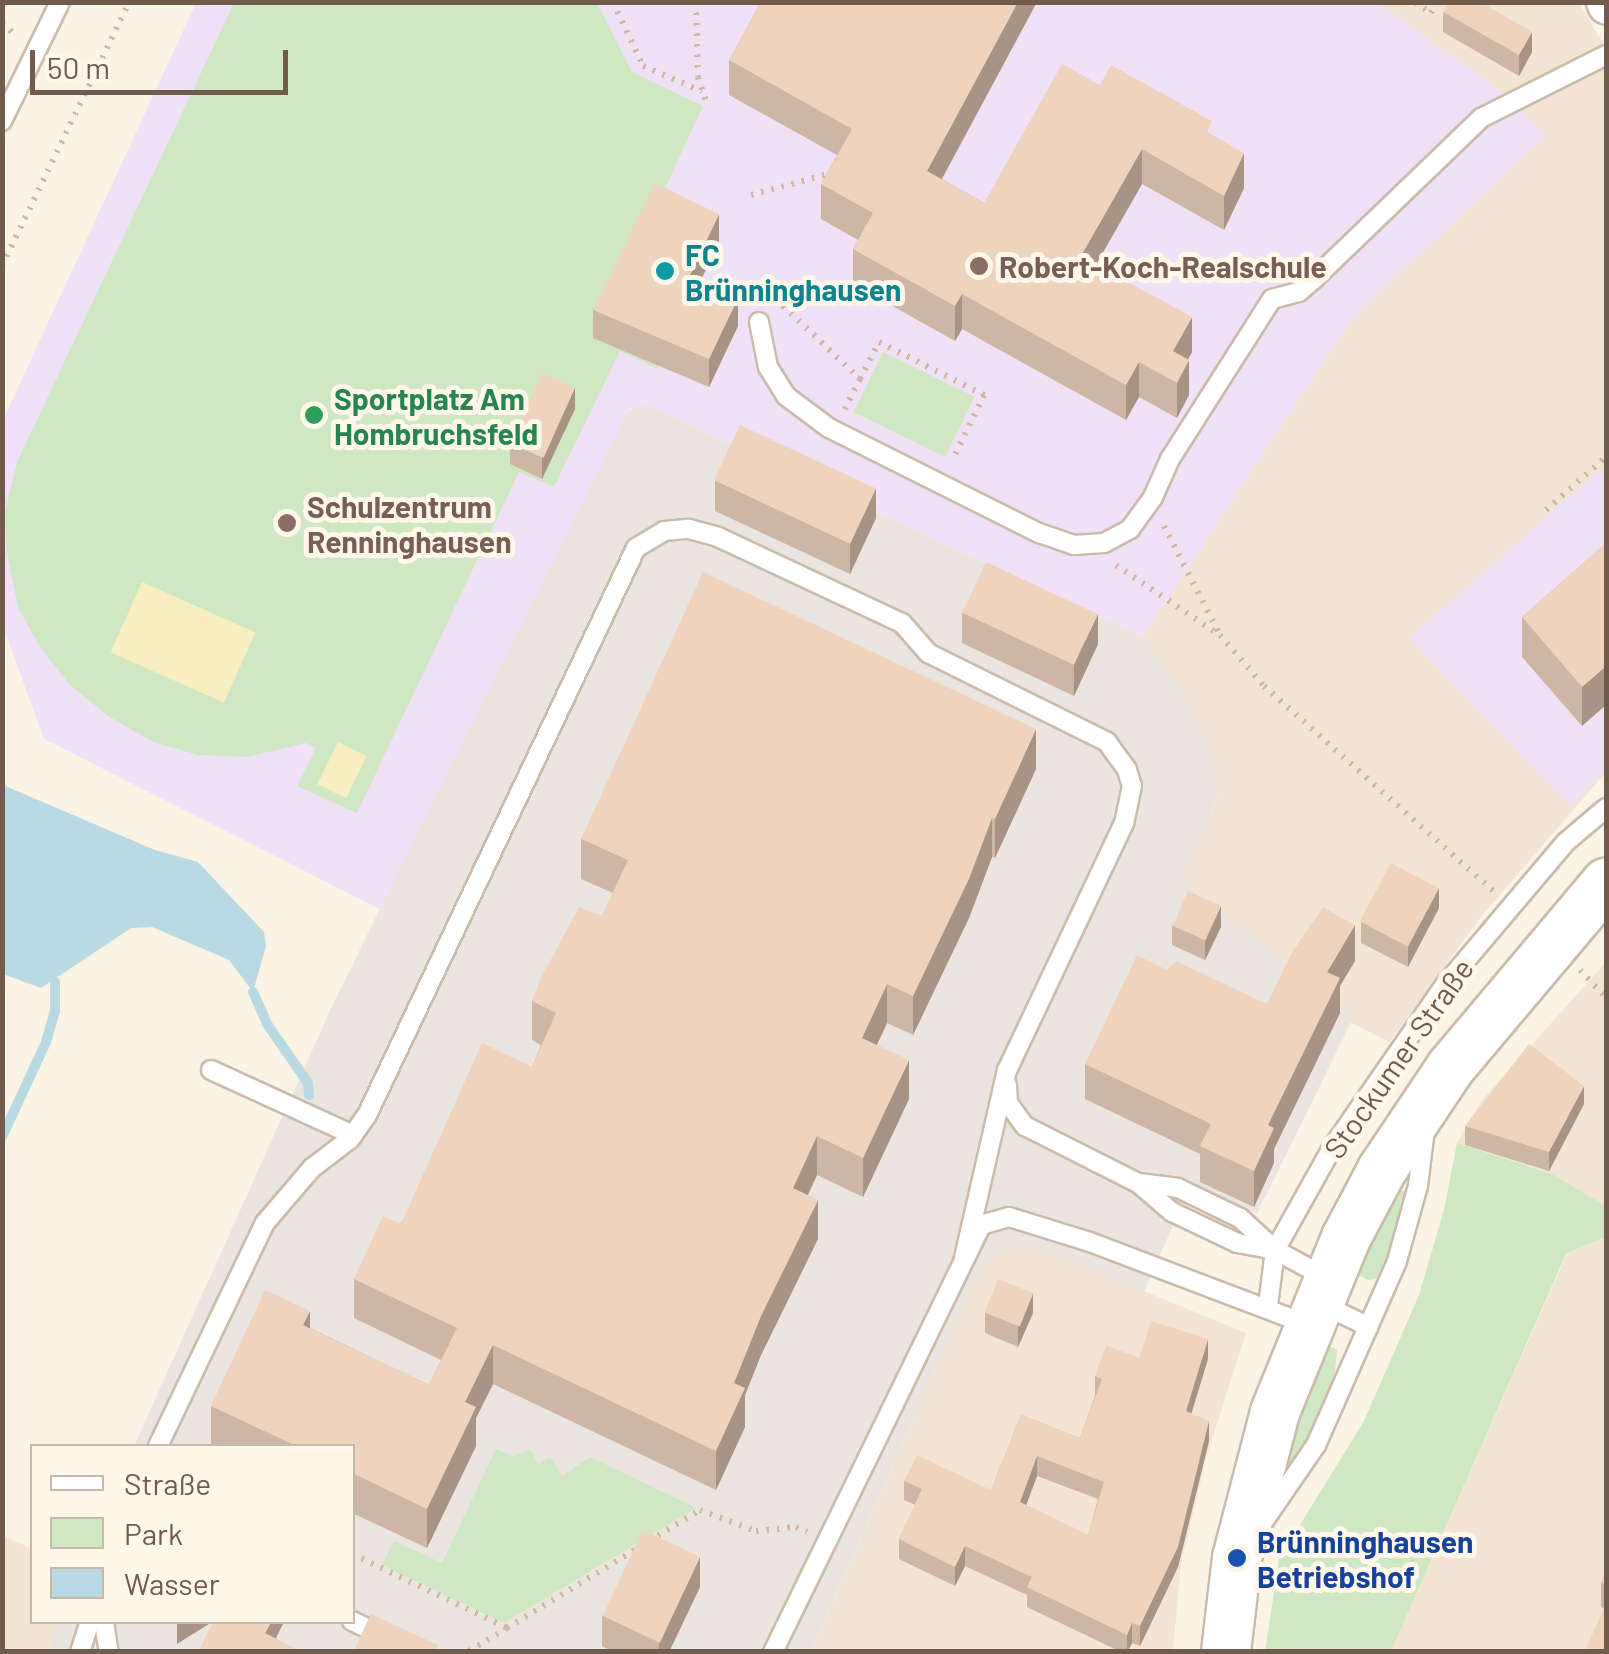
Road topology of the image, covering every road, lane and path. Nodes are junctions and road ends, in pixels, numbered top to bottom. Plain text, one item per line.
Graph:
1 (60, 2) edge
2 (128, 2) edge
3 (613, 2) edge
4 (696, 2) edge
5 (1414, 2) edge
6 (1436, 2) edge
7 (1606, 55) edge
8 (702, 91) junction
9 (706, 102) dead end
10 (2, 120) edge
11 (850, 168) edge
12 (751, 196) dead end
13 (2, 266) edge
14 (760, 284) dead end
15 (759, 322) dead end
16 (860, 379) junction
17 (861, 422) dead end
18 (1606, 456) edge
19 (950, 466) dead end
20 (1152, 497) junction
21 (1546, 510) dead end
22 (1086, 544) junction
23 (1220, 635) junction
24 (1606, 808) edge
25 (1606, 882) edge
26 (1511, 906) junction
27 (1595, 986) dead end
28 (1606, 998) edge
29 (211, 1070) dead end
30 (1007, 1070) junction
31 (1423, 1106) junction
32 (352, 1135) junction
33 (1275, 1250) junction
34 (964, 1257) junction
35 (1305, 1303) junction
36 (1369, 1327) junction
37 (159, 1444) edge
38 (826, 1541) junction
39 (355, 1555) edge
40 (1234, 1584) junction
41 (355, 1622) edge
42 (89, 1624) edge
43 (104, 1624) edge
44 (507, 1628) junction
45 (80, 1652) edge
46 (109, 1652) edge
47 (418, 1652) edge
48 (467, 1652) edge
49 (773, 1652) edge
50 (1226, 1652) edge

1 - 10 lane
2 - 13 path
3 - 8 path
4 - 8 path
5 - 6 path
7 - 20 lane
8 - 9 path
11 - 12 path
14 - 16 path
15 - 22 lane
16 - 17 path
16 - 19 path
18 - 21 path
20 - 22 lane
20 - 23 path
22 - 23 path
23 - 26 path
24 - 26 lane, Stockumer Straße
25 - 31 main road, Stockumer Straße
26 - 33 lane, Stockumer Straße
27 - 28 path
29 - 32 lane
30 - 32 lane
30 - 33 lane
30 - 34 lane
31 - 35 main road, Stockumer Straße
31 - 36 lane
32 - 37 lane
33 - 35 lane
33 - 35 lane, Stockumer Straße
34 - 35 lane
34 - 38 lane
35 - 36 lane
35 - 40 main road, Stockumer Straße
36 - 40 lane
38 - 44 path
38 - 49 lane
39 - 44 path
40 - 50 main road, Stockumer Straße
41 - 47 lane
42 - 45 lane
43 - 46 lane
44 - 48 path

